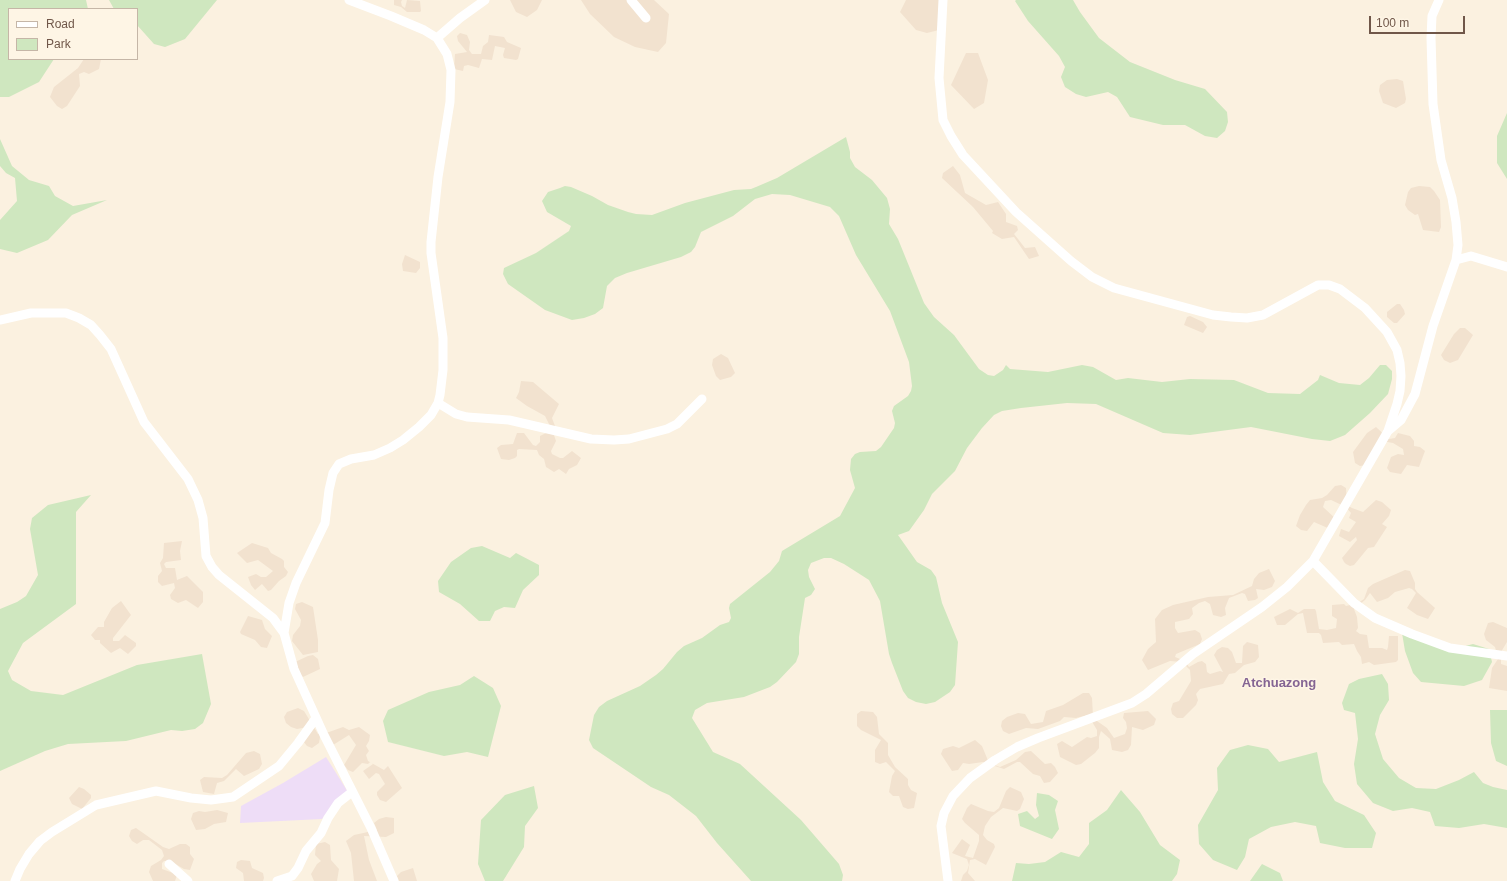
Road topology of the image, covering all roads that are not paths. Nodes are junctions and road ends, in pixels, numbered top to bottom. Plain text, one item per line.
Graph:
1 (350, 0) edge
2 (485, 0) edge
3 (631, 0) edge
4 (943, 0) edge
5 (1439, 0) edge
6 (646, 18) dead end
7 (437, 38) junction
8 (1456, 260) junction
9 (1507, 266) edge
10 (0, 320) edge
11 (702, 399) dead end
12 (438, 403) junction
13 (1388, 431) junction
14 (1313, 561) junction
15 (284, 633) junction
16 (1507, 656) edge
17 (316, 718) junction
18 (352, 792) junction
19 (169, 864) dead end
20 (15, 881) edge
21 (188, 881) edge
22 (277, 881) edge
23 (394, 881) edge
24 (948, 881) edge

1 - 7 street
2 - 7 street
3 - 6 street
4 - 13 street
5 - 8 street
7 - 12 street
8 - 9 street
8 - 13 street
10 - 15 street
11 - 12 street
12 - 15 street
13 - 14 street
14 - 16 street
14 - 24 street
15 - 17 street
17 - 18 street
17 - 20 street
18 - 22 street
18 - 23 street
19 - 21 street

